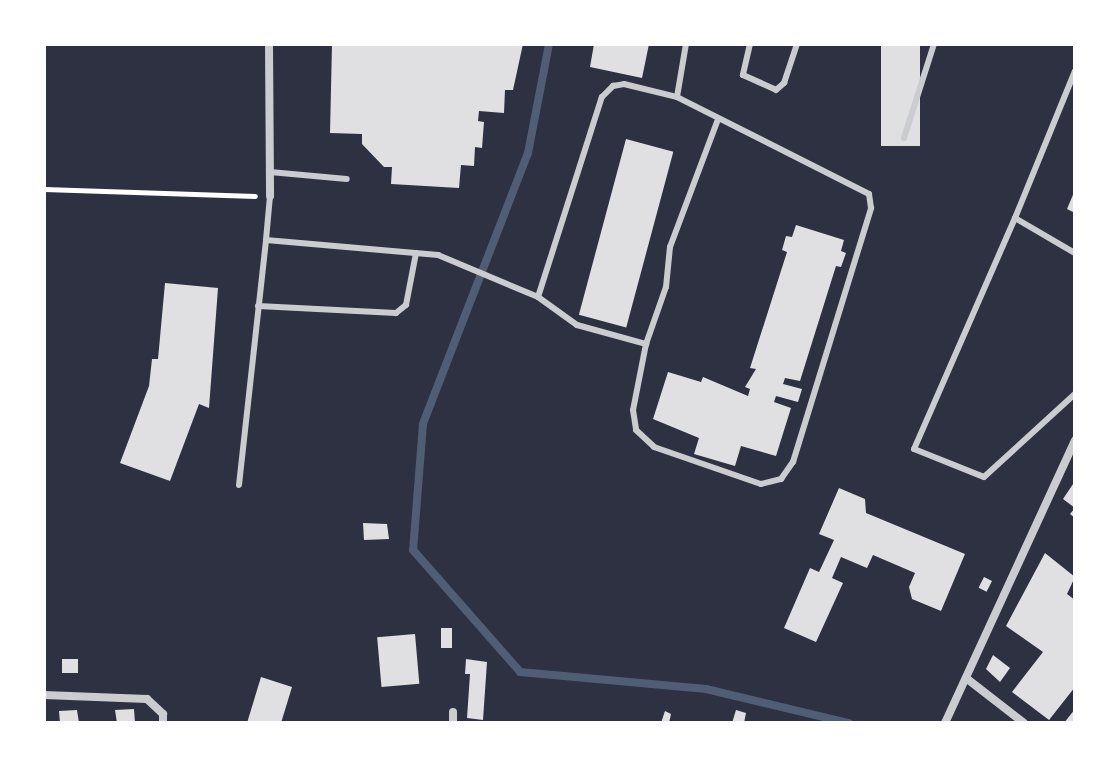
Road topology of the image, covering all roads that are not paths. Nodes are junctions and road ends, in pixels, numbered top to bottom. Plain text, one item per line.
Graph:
1 (269, 44) edge
2 (686, 44) edge
3 (750, 44) edge
4 (797, 44) edge
5 (934, 44) edge
6 (1075, 71) edge
7 (677, 97) junction
8 (717, 122) junction
9 (904, 138) dead end
10 (270, 172) junction
11 (347, 179) dead end
12 (270, 196) joint
13 (1015, 218) junction
14 (266, 240) junction
15 (416, 253) junction
16 (1075, 253) edge
17 (538, 297) junction
18 (258, 306) junction
19 (646, 344) junction
20 (1075, 394) edge
21 (1075, 440) edge
22 (239, 485) dead end
23 (966, 678) junction
24 (44, 695) edge
25 (453, 712) dead end
26 (163, 723) edge
27 (453, 723) edge
28 (945, 723) edge
29 (1024, 723) edge

1 - 10 street
2 - 7 lane
3 - 4 lane
5 - 9 lane
6 - 13 lane
7 - 8 lane
7 - 17 lane
8 - 19 lane
8 - 19 lane
10 - 11 lane
10 - 12 street
12 - 14 lane
13 - 16 lane
13 - 20 lane
14 - 15 lane
14 - 18 lane
15 - 17 lane
15 - 18 lane
17 - 19 lane
18 - 22 lane
21 - 23 street
23 - 28 street
23 - 29 street
24 - 26 street
25 - 27 street

